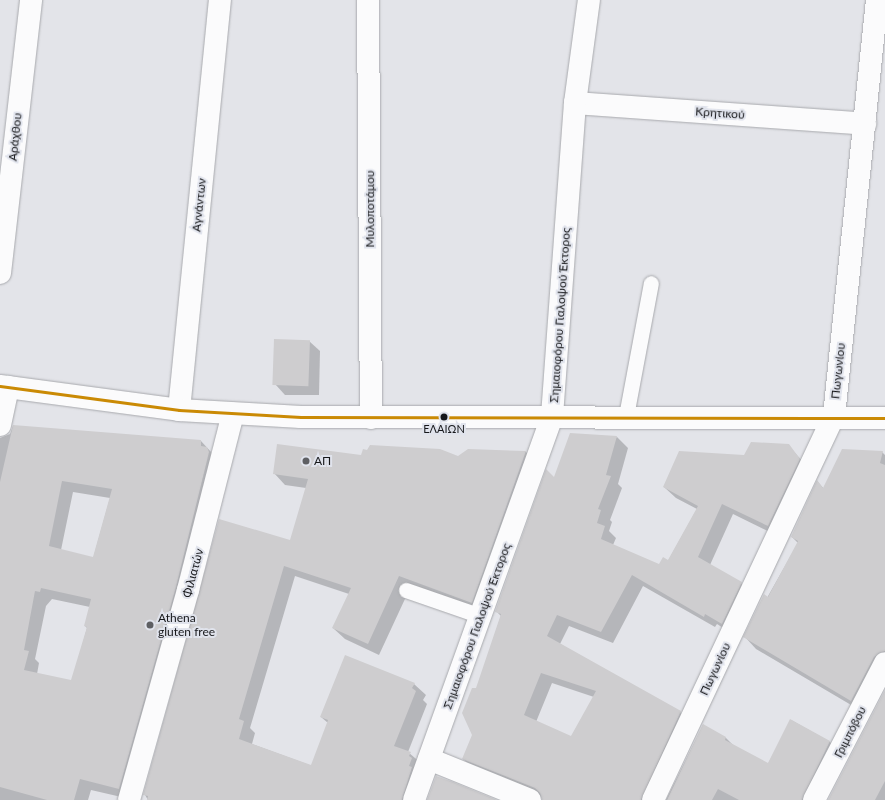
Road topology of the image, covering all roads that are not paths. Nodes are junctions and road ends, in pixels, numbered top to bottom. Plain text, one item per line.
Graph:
1 (31, 0) edge
2 (220, 0) edge
3 (368, 0) edge
4 (589, 0) edge
5 (877, 0) edge
6 (575, 103) junction
7 (865, 124) junction
8 (0, 273) edge
9 (651, 283) dead end
10 (4, 386) edge
11 (179, 410) junction
12 (233, 414) junction
13 (552, 416) junction
14 (626, 416) junction
15 (834, 416) junction
16 (371, 418) junction
17 (885, 418) edge
18 (0, 425) edge
19 (406, 590) dead end
20 (481, 616) junction
21 (885, 663) edge
22 (430, 760) junction
23 (129, 800) edge
24 (414, 800) edge
25 (530, 800) edge
26 (654, 800) edge
27 (814, 800) edge

1 - 8 street, Αράχθου
2 - 11 street, Αγνάντων
3 - 16 street, Μυλοποτάμου
4 - 6 street, Σημαιοφόρου Γιαλοψού Έκτορος
5 - 7 street, Πωγωνίου
6 - 7 street, Κρητικού
6 - 13 street, Σημαιοφόρου Γιαλοψού Έκτορος
7 - 15 street, Πωγωνίου
9 - 14 lane
10 - 11 street
10 - 18 street
11 - 12 street
12 - 16 street
12 - 23 street, Φιλιατών
13 - 14 street
13 - 16 street
13 - 20 street, Σημαιοφόρου Γιαλοψού Έκτορος
14 - 15 street
15 - 17 street
15 - 26 street, Πωγωνίου
19 - 20 lane
20 - 22 street, Σημαιοφόρου Γιαλοψού Έκτορος
21 - 27 street, Γριμπόβου
22 - 24 street, Σημαιοφόρου Γιαλοψού Έκτορος
22 - 25 street

